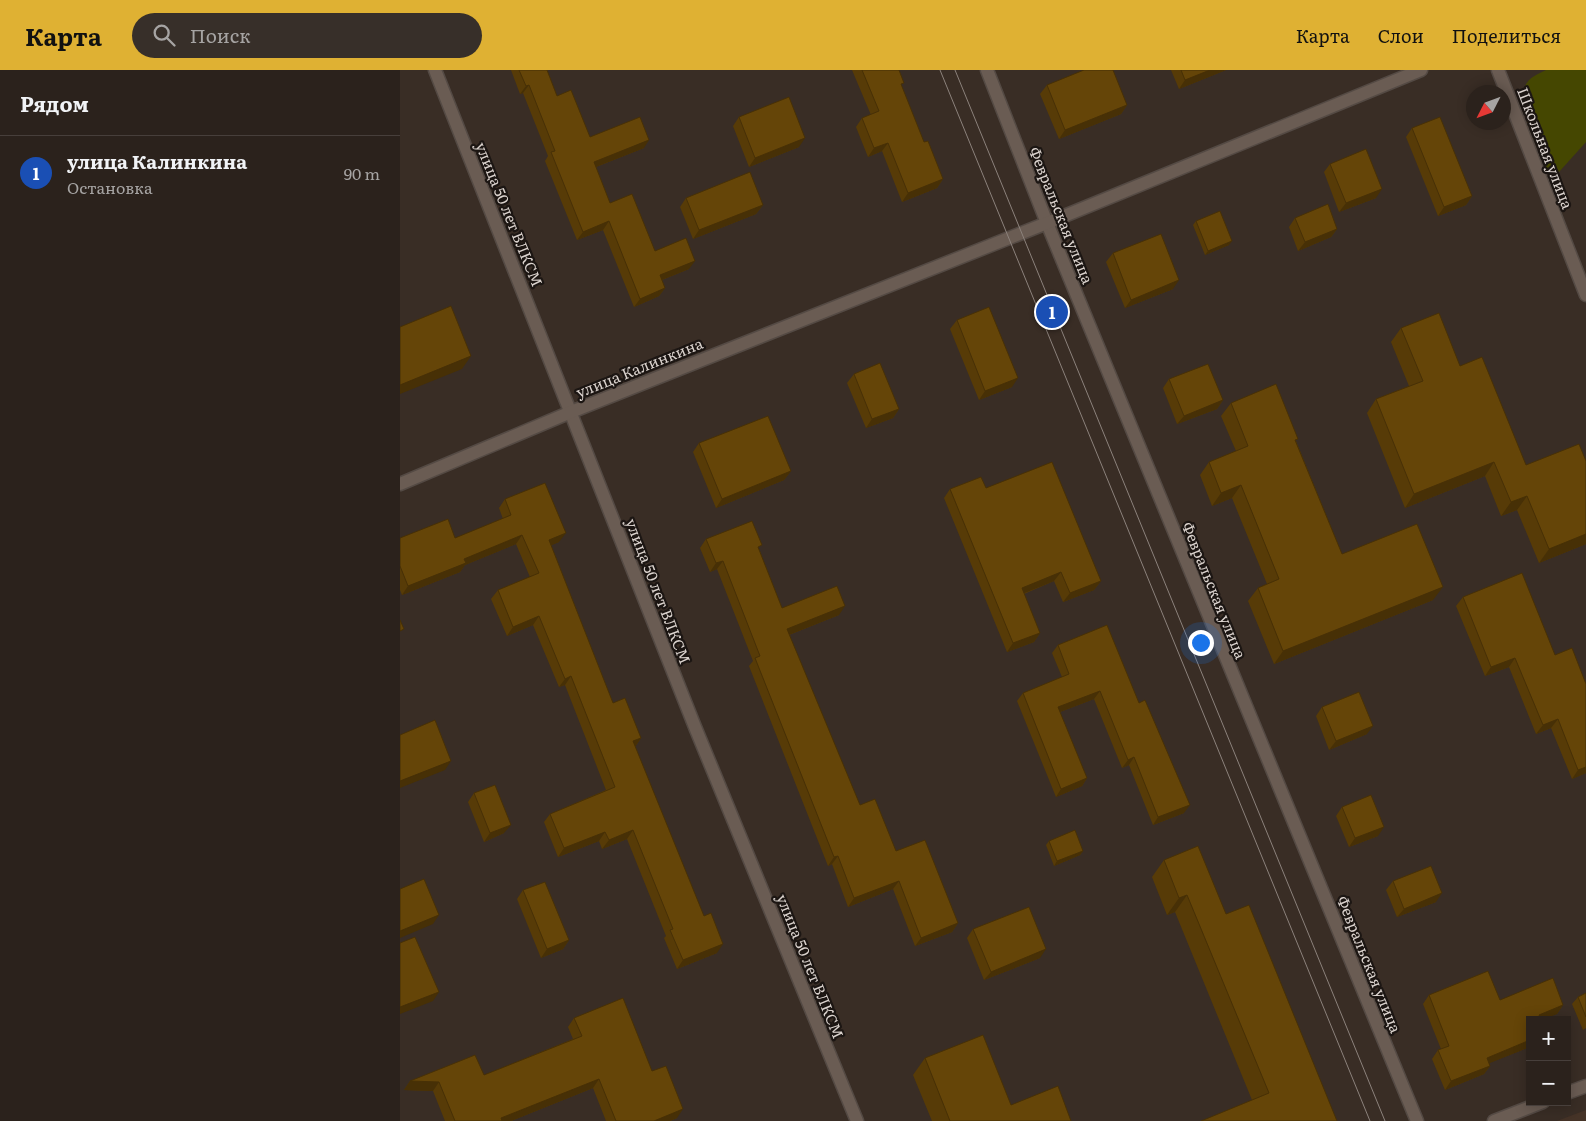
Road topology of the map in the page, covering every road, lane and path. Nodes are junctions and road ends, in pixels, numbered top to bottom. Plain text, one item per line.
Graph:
1 (435, 70) edge
2 (987, 70) edge
3 (1421, 70) edge
4 (1498, 70) edge
5 (1047, 223) junction
6 (1586, 294) edge
7 (571, 412) junction
8 (400, 484) edge
9 (1586, 1086) edge
10 (1571, 1092) edge
11 (1533, 1106) edge
12 (857, 1121) edge
13 (1417, 1121) edge
14 (1494, 1121) edge

1 - 7 street, улица 50 лет ВЛКСМ
2 - 5 street, Февральская улица
3 - 5 street, улица Калинкина
4 - 6 street, Школьная улица
5 - 7 street, улица Калинкина
5 - 13 street, Февральская улица
7 - 8 street, улица Калинкина
7 - 12 street, улица 50 лет ВЛКСМ
9 - 10 street
11 - 14 street

